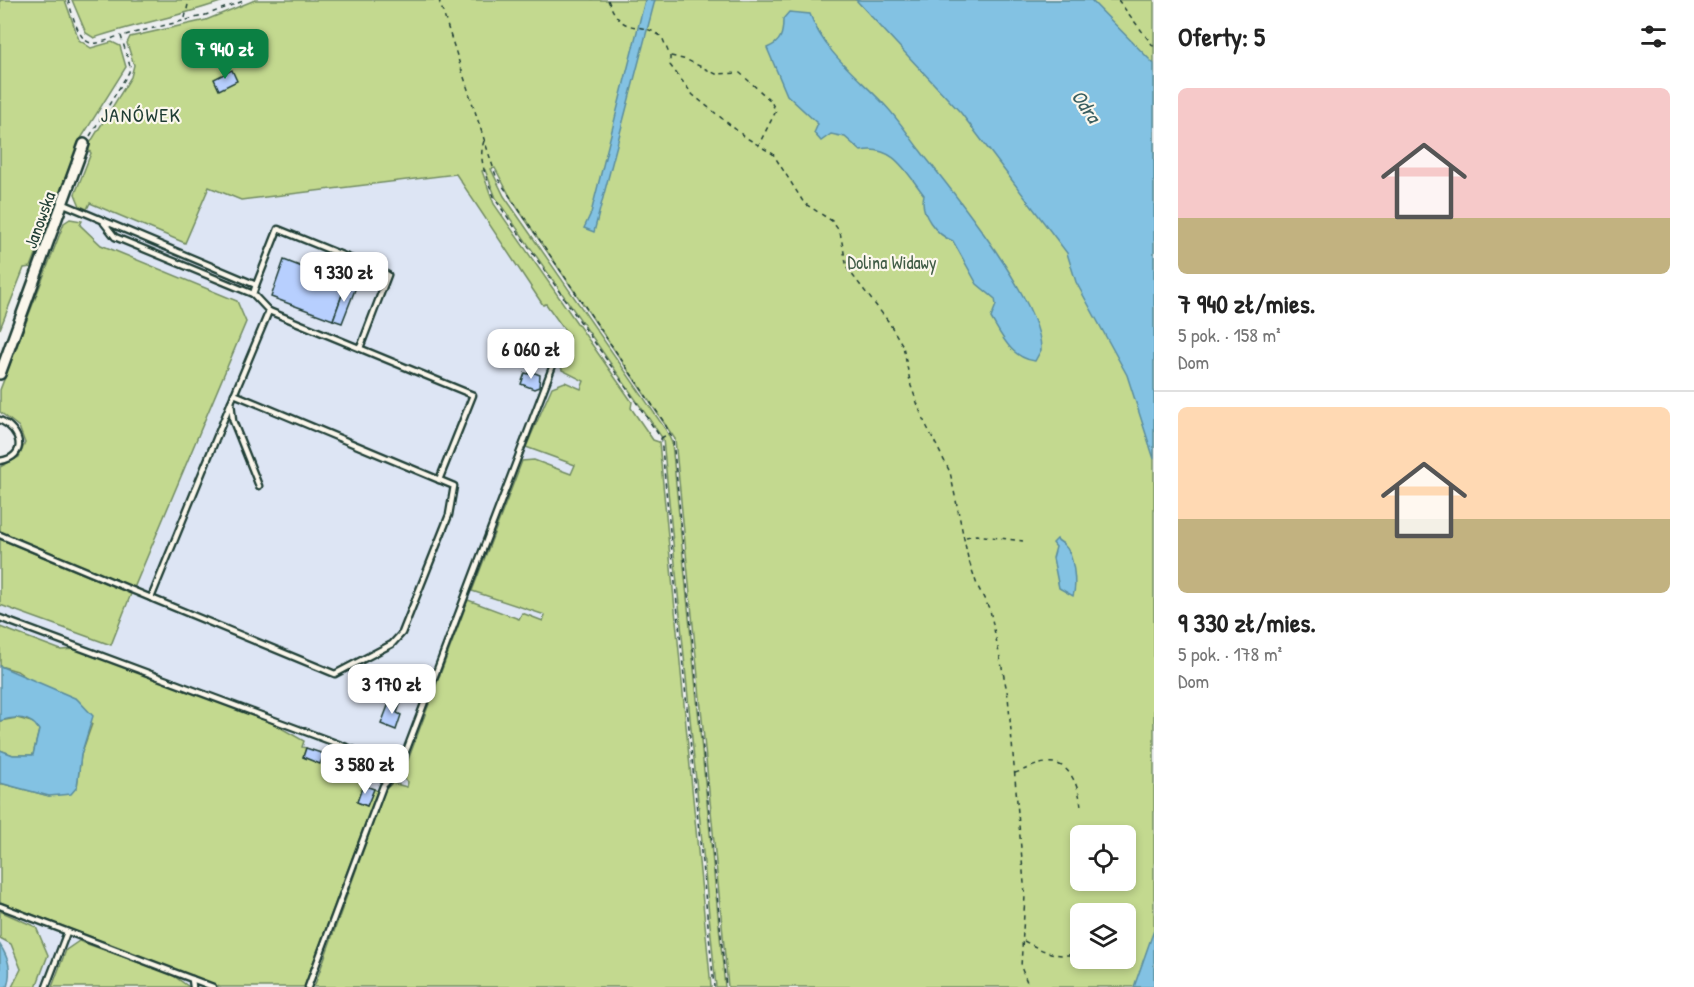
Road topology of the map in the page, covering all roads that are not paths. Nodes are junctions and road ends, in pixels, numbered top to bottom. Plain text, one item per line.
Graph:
1 (84, 144) road end
2 (64, 204) junction
3 (102, 221) junction
4 (256, 285) junction
5 (253, 294) junction
6 (269, 311) junction
7 (563, 339) dead end
8 (360, 348) junction
9 (0, 374) edge
10 (234, 394) junction
11 (231, 402) junction
12 (0, 420) edge
13 (0, 461) edge
14 (439, 480) junction
15 (260, 486) dead end
16 (0, 535) edge
17 (151, 597) junction
18 (0, 618) edge
19 (400, 767) junction
20 (0, 906) edge
21 (67, 932) junction
22 (192, 979) junction
23 (46, 987) edge
24 (193, 987) edge
25 (213, 987) edge
26 (308, 987) edge

1 - 2 street, Janowska
2 - 3 lane
2 - 9 street, Janowska
3 - 4 lane
3 - 5 lane
4 - 5 lane
4 - 8 lane
5 - 6 lane
6 - 8 lane
6 - 10 lane
7 - 19 lane
8 - 14 lane
10 - 11 lane
10 - 14 lane
11 - 15 lane
11 - 17 lane
12 - 13 lane
14 - 17 lane
16 - 17 lane
18 - 19 lane
19 - 26 lane
20 - 21 lane
21 - 22 lane
21 - 23 lane
22 - 24 lane
22 - 25 lane

